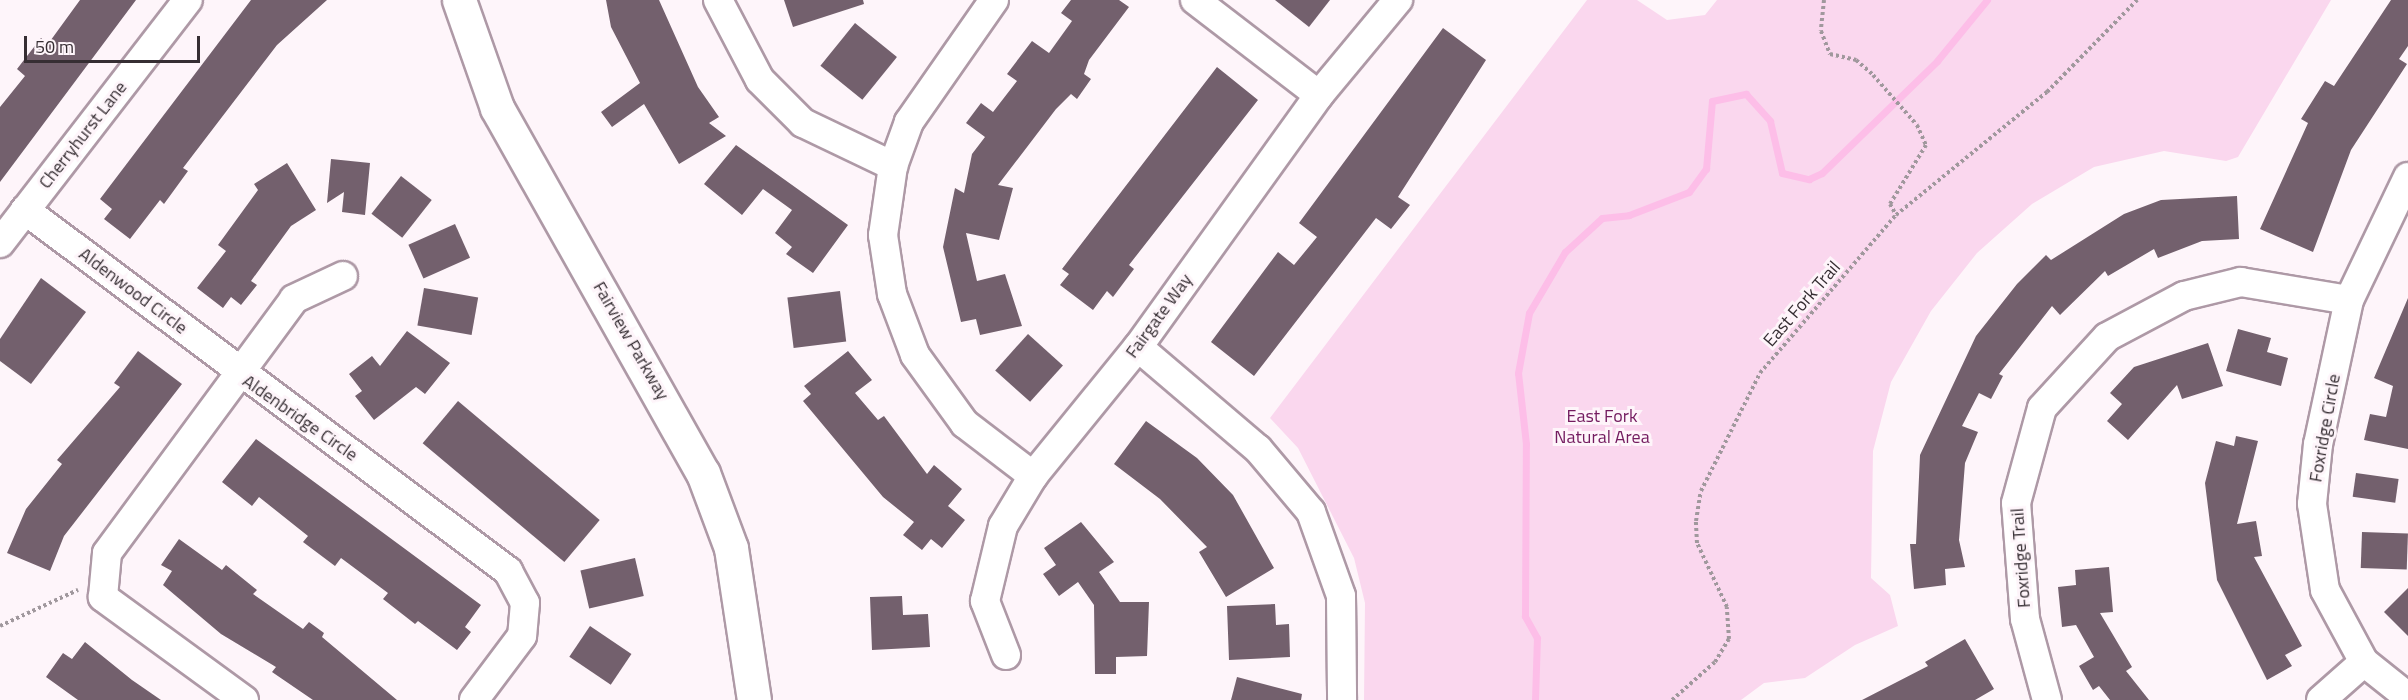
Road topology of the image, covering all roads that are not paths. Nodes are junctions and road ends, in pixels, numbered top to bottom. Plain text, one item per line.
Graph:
1 (188, 0) edge
2 (459, 0) edge
3 (718, 0) edge
4 (994, 0) edge
5 (1195, 0) edge
6 (1398, 0) edge
7 (1320, 96) junction
8 (893, 166) junction
9 (2408, 177) edge
10 (25, 210) junction
11 (0, 243) edge
12 (343, 276) dead end
13 (2349, 300) junction
14 (1138, 346) junction
15 (240, 372) junction
16 (1032, 476) junction
17 (1006, 655) dead end
18 (2364, 662) junction
19 (2408, 697) edge
20 (244, 700) edge
21 (474, 700) edge
22 (754, 700) edge
23 (1342, 700) edge
24 (2047, 700) edge
25 (2321, 700) edge

1 - 10 street, Cherryhurst Lane
2 - 22 main road, Fairview Parkway
3 - 8 street
4 - 8 street
5 - 7 street
6 - 7 street, Fairgate Way
7 - 14 street, Fairgate Way
8 - 16 street
9 - 13 street, Foxridge Circle
10 - 11 street, Cherryhurst Lane
10 - 15 street, Aldenwood Circle
12 - 15 street
13 - 18 street, Foxridge Circle
13 - 24 street, Foxridge Trail
14 - 16 street, Fairgate Way
14 - 23 street
15 - 20 street, Aldenbridge Circle
15 - 21 street, Aldenbridge Circle
16 - 17 street, Fairgate Way
18 - 19 street, Foxridge Circle
18 - 25 street

